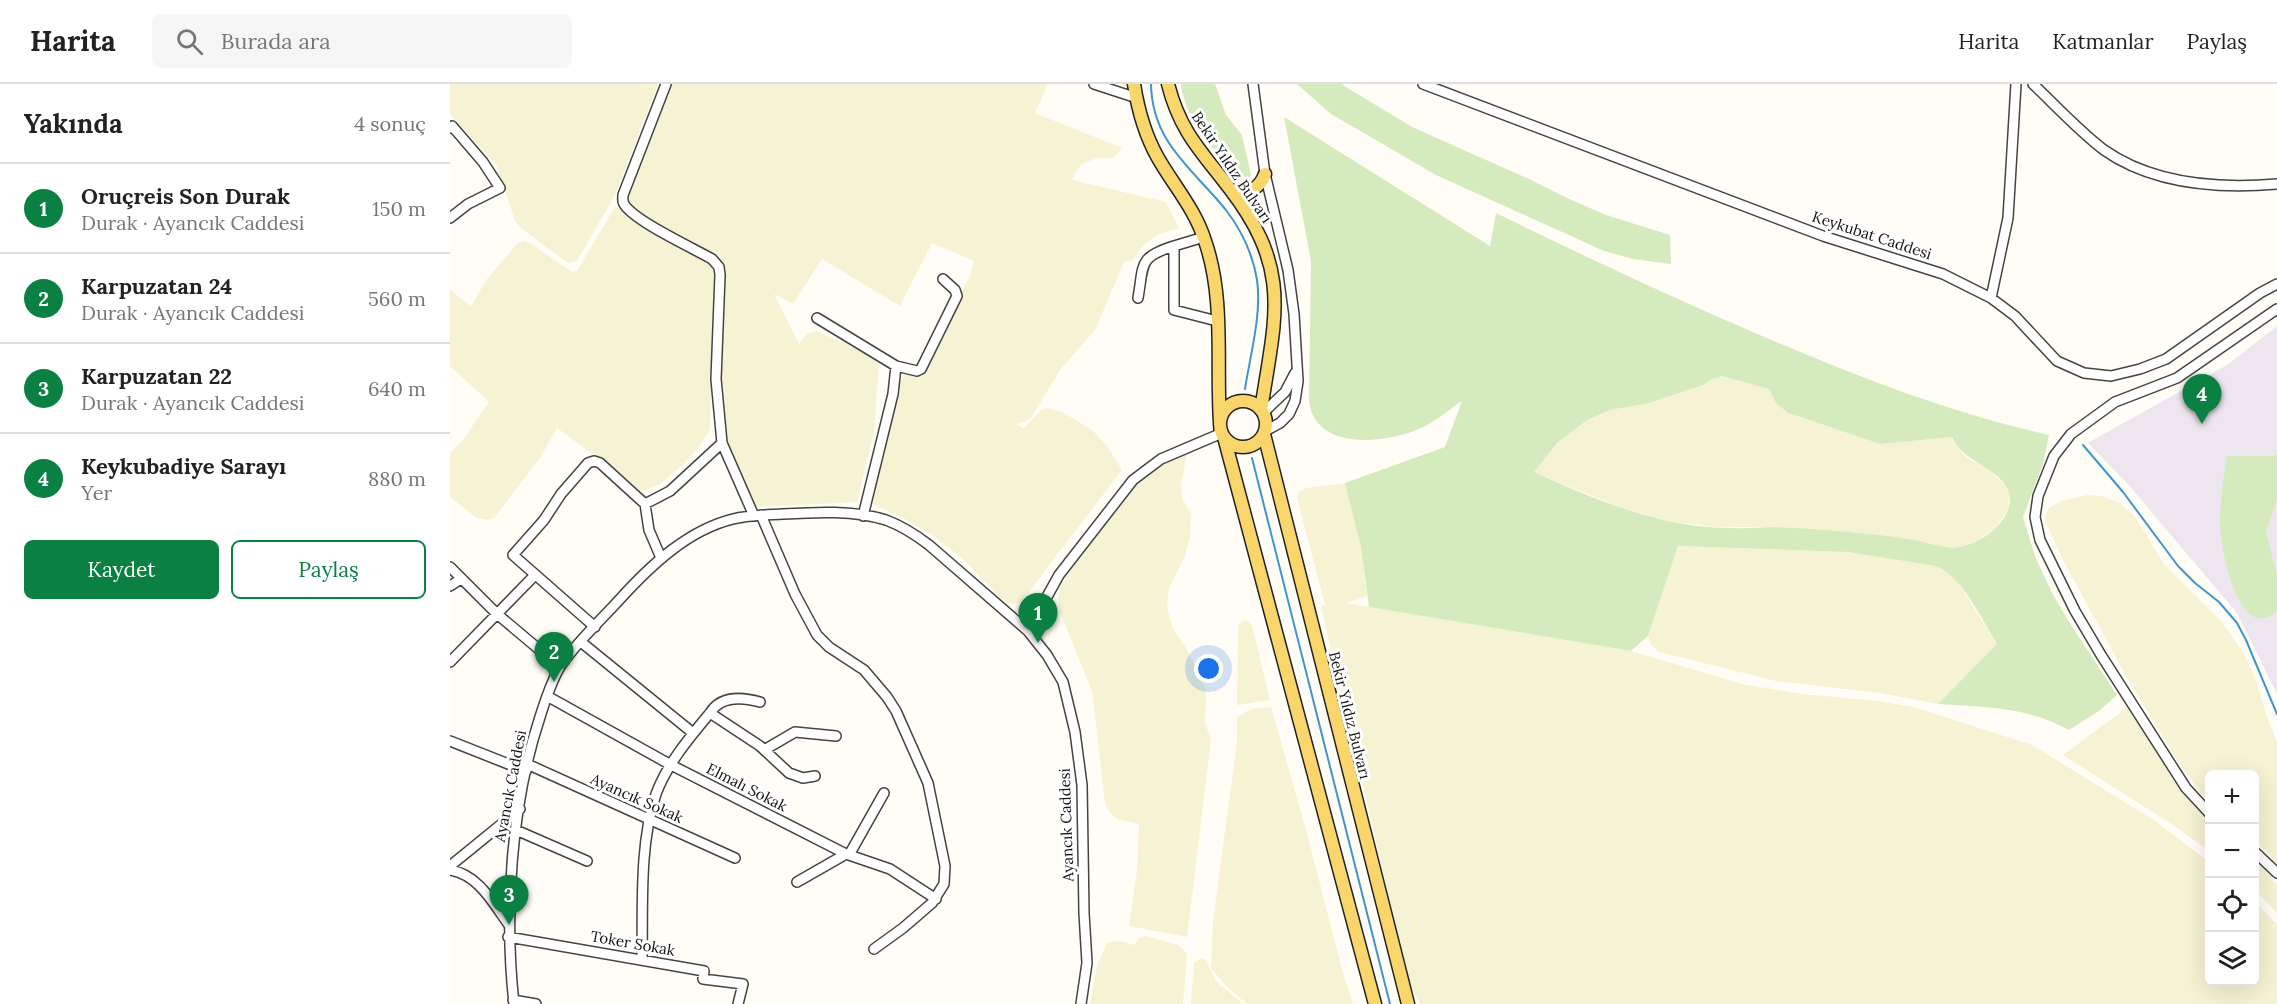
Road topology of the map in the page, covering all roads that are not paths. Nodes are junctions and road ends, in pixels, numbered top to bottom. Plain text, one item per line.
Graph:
1 (666, 84) edge
2 (1094, 84) edge
3 (1134, 84) edge
4 (1168, 84) edge
5 (1253, 84) edge
6 (1423, 84) edge
7 (2016, 84) edge
8 (2033, 84) edge
9 (1137, 98) junction
10 (451, 127) edge
11 (1265, 174) junction
12 (2277, 184) edge
13 (1233, 192) junction
14 (450, 218) edge
15 (1204, 237) junction
16 (1174, 246) junction
17 (943, 279) dead end
18 (2277, 284) edge
19 (1138, 298) dead end
20 (1991, 298) junction
21 (2277, 309) edge
22 (817, 318) dead end
23 (1217, 321) junction
24 (896, 366) junction
25 (1296, 367) junction
26 (1262, 412) junction
27 (1222, 431) junction
28 (1265, 432) junction
29 (722, 443) junction
30 (645, 504) junction
31 (757, 516) junction
32 (863, 516) junction
33 (661, 558) junction
34 (450, 567) edge
35 (535, 575) junction
36 (460, 579) junction
37 (450, 586) edge
38 (497, 614) junction
39 (595, 627) junction
40 (1028, 631) junction
41 (581, 642) junction
42 (450, 662) edge
43 (560, 667) junction
44 (548, 696) junction
45 (760, 702) dead end
46 (710, 713) junction
47 (693, 733) junction
48 (836, 736) dead end
49 (450, 741) edge
50 (764, 750) junction
51 (671, 765) junction
52 (526, 768) junction
53 (814, 776) dead end
54 (884, 793) dead end
55 (519, 808) junction
56 (2205, 809) edge
57 (650, 821) junction
58 (516, 830) junction
59 (848, 854) junction
60 (2259, 855) edge
61 (735, 858) dead end
62 (587, 861) dead end
63 (450, 868) edge
64 (2277, 873) edge
65 (797, 882) dead end
66 (936, 900) junction
67 (509, 925) junction
68 (508, 937) junction
69 (874, 949) dead end
70 (642, 960) junction
71 (513, 1002) edge
72 (536, 1004) edge
73 (738, 1004) edge
74 (1081, 1004) edge
75 (1375, 1004) edge
76 (1408, 1004) edge

1 - 29 street
2 - 9 street
3 - 9 main road
4 - 13 main road, Bekir Yıldız Bulvarı
5 - 11 street
6 - 20 street, Keykubat Caddesi
7 - 20 street
8 - 12 street
9 - 15 main road
10 - 14 street
11 - 13 main road
11 - 25 street
13 - 26 main road, Bekir Yıldız Bulvarı
15 - 16 street
15 - 23 main road
16 - 19 street
16 - 23 street
17 - 24 street
18 - 20 street, Keykubat Caddesi
21 - 56 street
22 - 24 street
23 - 27 main road
24 - 32 street
25 - 26 street
25 - 28 street
26 - 27 main road
26 - 28 main road
27 - 28 main road
27 - 40 street
27 - 75 main road
28 - 76 main road, Bekir Yıldız Bulvarı
29 - 30 street
29 - 31 street
30 - 33 street
30 - 35 street
31 - 32 street, Ayancık Caddesi
31 - 33 street, Ayancık Caddesi
31 - 66 street
32 - 40 street, Ayancık Caddesi
33 - 39 street, Ayancık Caddesi
34 - 36 street
35 - 38 street
35 - 39 street
36 - 37 street
36 - 38 street
38 - 42 street
38 - 43 street
39 - 41 street, Ayancık Caddesi
40 - 74 street, Ayancık Caddesi
41 - 43 street, Ayancık Caddesi
41 - 47 street
43 - 44 street, Ayancık Caddesi
44 - 51 street, Elmalı Sokak
44 - 52 street, Ayancık Caddesi
45 - 46 street
46 - 47 street
46 - 50 street
47 - 51 street
48 - 50 street
49 - 52 street, Ayancık Sokak
50 - 53 street
51 - 57 street
51 - 59 street, Elmalı Sokak
52 - 55 street, Ayancık Caddesi
52 - 57 street, Ayancık Sokak
54 - 59 street
55 - 58 street, Ayancık Caddesi
55 - 63 street
57 - 61 street, Ayancık Sokak
57 - 70 street
58 - 62 street
58 - 67 street, Ayancık Caddesi
59 - 65 street
59 - 66 street, Elmalı Sokak
60 - 64 street
63 - 67 street
66 - 69 street
67 - 68 street, Ayancık Caddesi
68 - 70 street, Toker Sokak
68 - 71 street, Ayancık Caddesi
70 - 73 street, Toker Sokak
71 - 72 street

